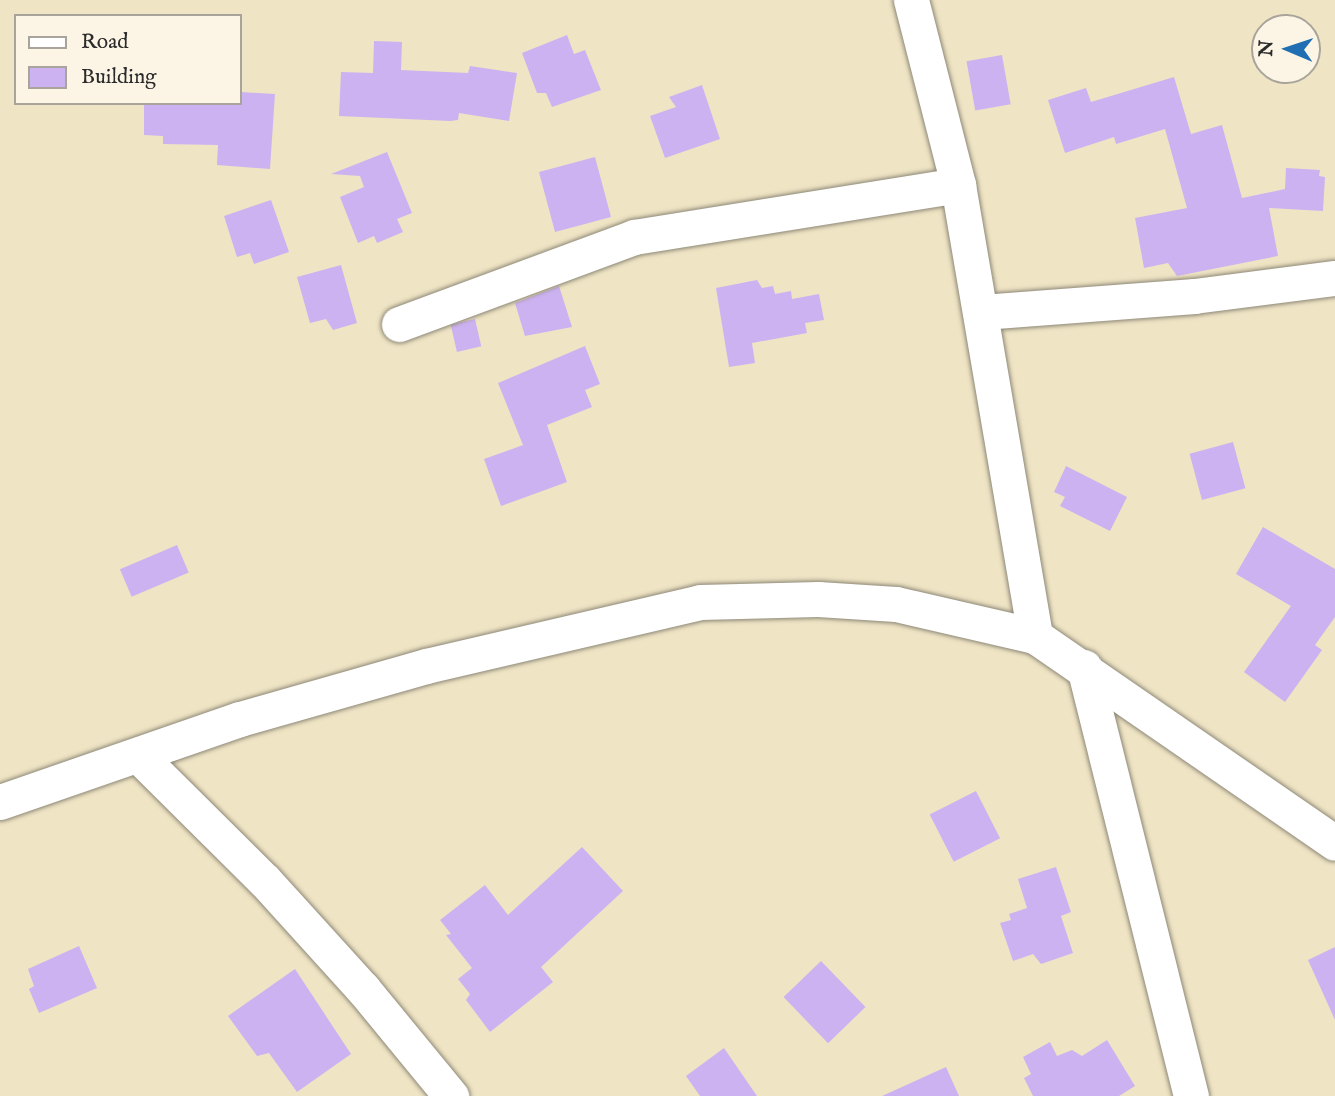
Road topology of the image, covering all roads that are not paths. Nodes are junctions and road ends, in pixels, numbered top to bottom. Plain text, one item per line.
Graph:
1 (911, 0) edge
2 (958, 185) junction
3 (1335, 278) edge
4 (982, 312) junction
5 (399, 324) dead end
6 (1035, 636) junction
7 (1084, 667) junction
8 (139, 756) junction
9 (0, 802) edge
10 (1335, 842) edge
11 (451, 1096) edge
12 (1191, 1096) edge

1 - 2 street
2 - 4 street
2 - 5 street
3 - 4 street
4 - 6 street
6 - 7 street
6 - 8 street
7 - 10 street
7 - 12 street
8 - 9 street
8 - 11 street

